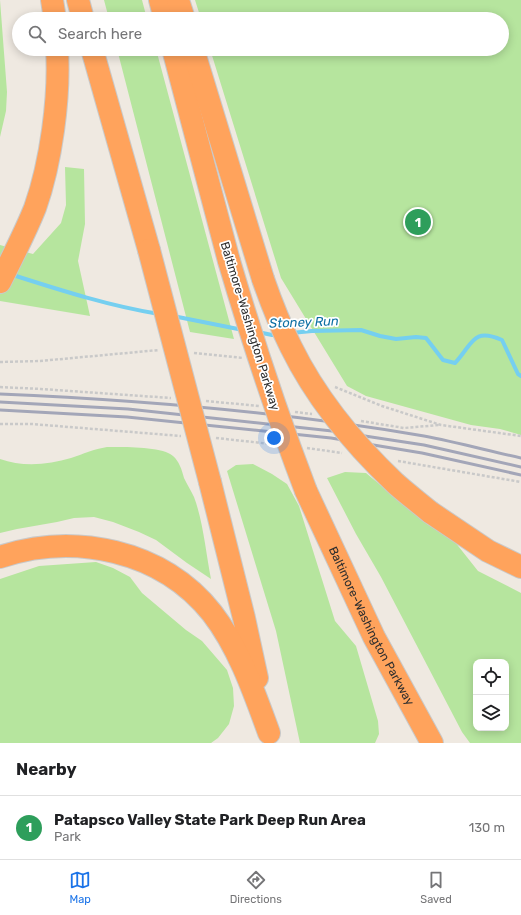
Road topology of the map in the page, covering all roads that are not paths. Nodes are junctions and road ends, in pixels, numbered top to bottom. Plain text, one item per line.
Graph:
1 (52, 0) edge
2 (78, 0) edge
3 (160, 0) edge
4 (178, 0) edge
5 (54, 12) edge
6 (81, 12) edge
7 (163, 12) edge
8 (182, 12) edge
9 (57, 56) edge
10 (94, 56) edge
11 (175, 56) edge
12 (195, 56) edge
13 (0, 282) edge
14 (0, 557) edge
15 (521, 567) edge
16 (271, 738) edge
17 (432, 743) edge

1 - 5 highway
2 - 6 highway
3 - 7 highway
4 - 8 highway
9 - 13 highway
10 - 16 highway, bridge
11 - 17 highway, Baltimore-Washington Parkway, bridge
12 - 15 highway, bridge
14 - 16 highway

